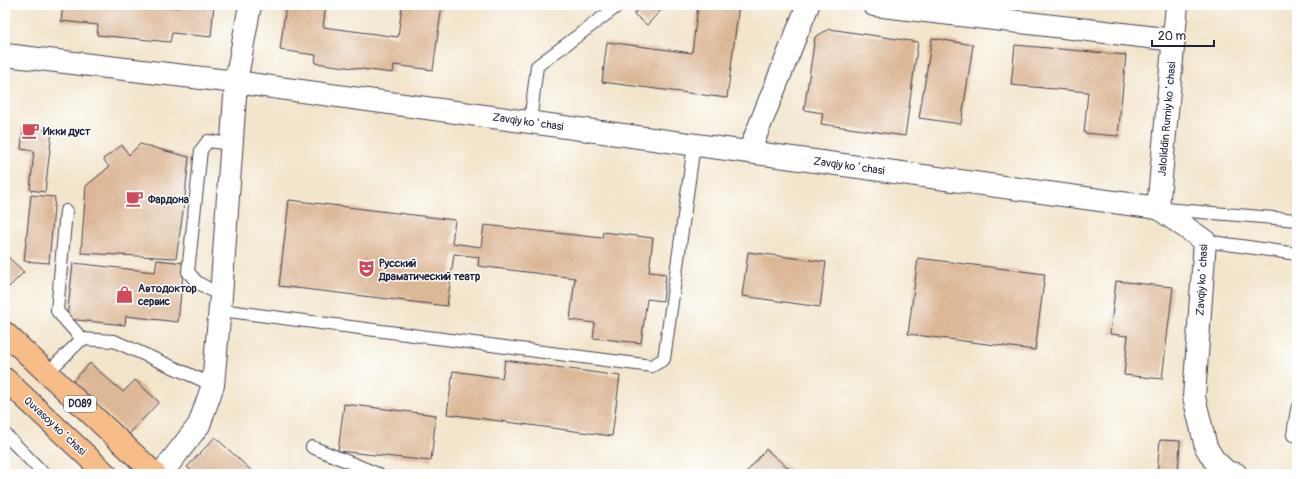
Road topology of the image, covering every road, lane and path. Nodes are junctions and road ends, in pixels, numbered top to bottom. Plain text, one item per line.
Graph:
1 (250, 5) edge
2 (619, 5) edge
3 (808, 5) edge
4 (874, 5) edge
5 (1177, 5) edge
6 (1174, 40) junction
7 (5, 55) edge
8 (236, 82) junction
9 (530, 122) junction
10 (231, 144) junction
11 (694, 145) junction
12 (750, 152) junction
13 (1158, 208) junction
14 (66, 211) dead end
15 (1297, 220) edge
16 (1205, 241) junction
17 (1297, 254) edge
18 (221, 303) junction
19 (5, 333) edge
20 (82, 339) junction
21 (47, 373) junction
22 (5, 379) edge
23 (213, 385) junction
24 (1297, 409) edge
25 (5, 434) edge
26 (1293, 435) dead end
27 (312, 447) dead end
28 (44, 474) edge
29 (106, 474) edge
30 (155, 474) edge
31 (161, 474) edge
32 (378, 474) edge
33 (1236, 474) edge

1 - 8 street
2 - 9 lane
3 - 12 street
4 - 6 street
5 - 6 street, Jaloliddin Rumiy koʻchasi
6 - 13 street, Jaloliddin Rumiy koʻchasi
7 - 8 street, Zavqiy koʻchasi
8 - 9 street, Zavqiy koʻchasi
8 - 10 street
9 - 11 street, Zavqiy koʻchasi
10 - 18 street
10 - 18 lane
11 - 12 street, Zavqiy koʻchasi
11 - 18 lane
12 - 13 street, Zavqiy koʻchasi
13 - 15 lane
13 - 16 street, Zavqiy koʻchasi
14 - 20 lane
16 - 17 lane
16 - 33 street, Zavqiy koʻchasi
18 - 23 street
19 - 21 main road, D089
20 - 21 lane
20 - 23 lane
21 - 30 main road, D089
22 - 29 main road, Quvasoy koʻchasi / D089
23 - 31 street
24 - 26 lane
25 - 28 lane
27 - 32 lane

